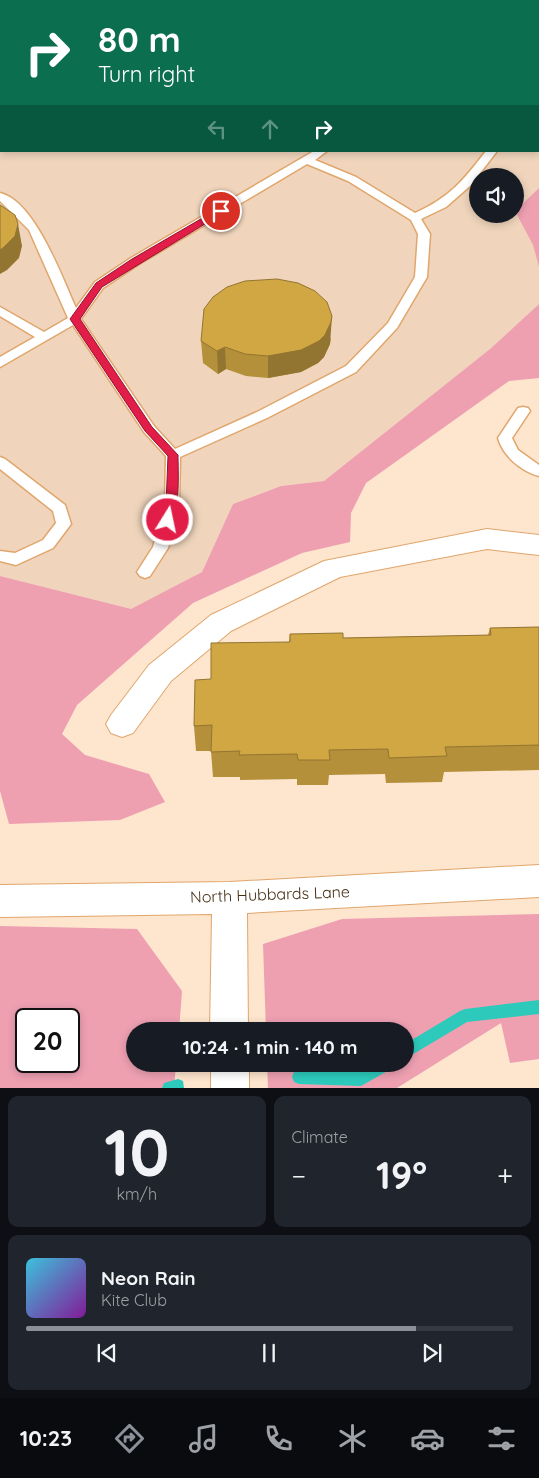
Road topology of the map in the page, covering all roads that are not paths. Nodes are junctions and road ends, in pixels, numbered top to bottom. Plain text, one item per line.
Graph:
1 (320, 152) edge
2 (491, 152) edge
3 (307, 160) junction
4 (0, 196) edge
5 (415, 218) junction
6 (0, 311) edge
7 (75, 319) junction
8 (44, 338) junction
9 (0, 348) edge
10 (13, 356) junction
11 (0, 363) edge
12 (523, 412) dead end
13 (173, 455) junction
14 (0, 462) edge
15 (539, 472) edge
16 (539, 545) edge
17 (0, 556) edge
18 (145, 572) dead end
19 (122, 724) dead end
20 (539, 881) edge
21 (230, 898) junction
22 (0, 901) edge
23 (229, 1022) edge
24 (230, 1072) edge
25 (230, 1088) edge

1 - 3 lane
2 - 5 lane
3 - 5 lane
3 - 7 lane
4 - 7 lane
5 - 13 lane
6 - 8 lane
7 - 8 lane
7 - 13 lane
8 - 10 lane
9 - 10 lane
10 - 11 lane
12 - 15 lane
13 - 18 lane
14 - 17 lane
16 - 19 street
20 - 21 street, North Hubbards Lane
21 - 22 street, North Hubbards Lane
21 - 23 street
24 - 25 street

